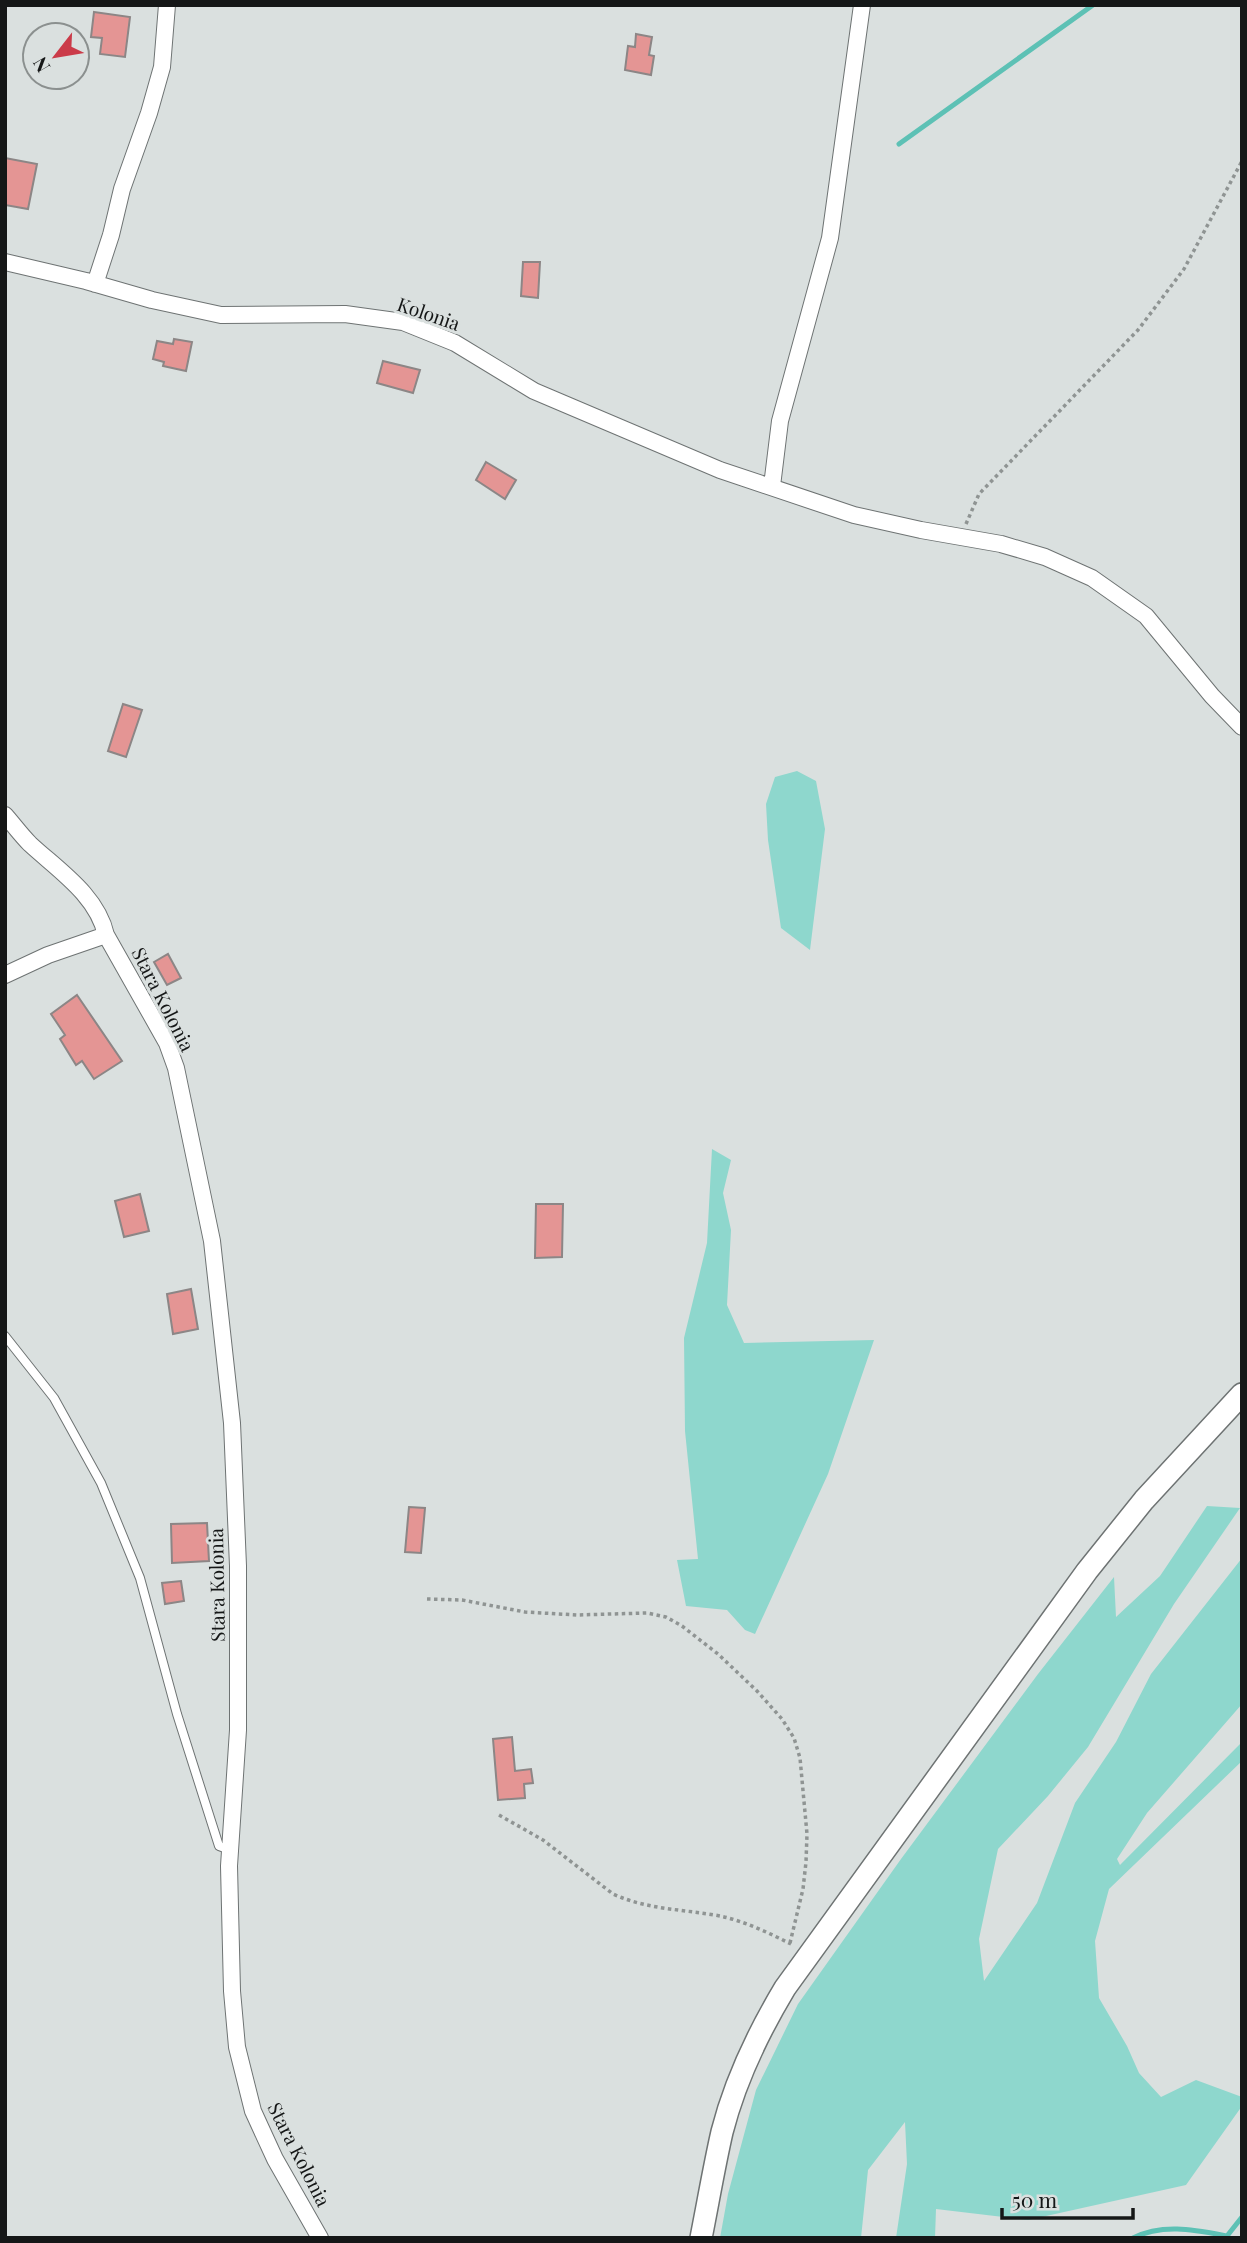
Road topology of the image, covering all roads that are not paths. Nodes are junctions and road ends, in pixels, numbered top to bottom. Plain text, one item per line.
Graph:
1 (167, 5) edge
2 (862, 5) edge
3 (5, 262) edge
4 (95, 284) junction
5 (772, 486) junction
6 (1242, 727) edge
7 (5, 815) edge
8 (106, 935) junction
9 (5, 975) edge
10 (5, 1336) edge
11 (1242, 1394) edge
12 (230, 1850) junction
13 (320, 2238) edge
14 (701, 2238) edge

1 - 4 street
2 - 5 street
3 - 4 street, Kolonia
4 - 5 street, Kolonia
5 - 6 street, Kolonia
7 - 8 street, Stara Kolonia
8 - 9 street
8 - 12 street, Stara Kolonia
10 - 12 lane
11 - 14 main road
12 - 13 street, Stara Kolonia

